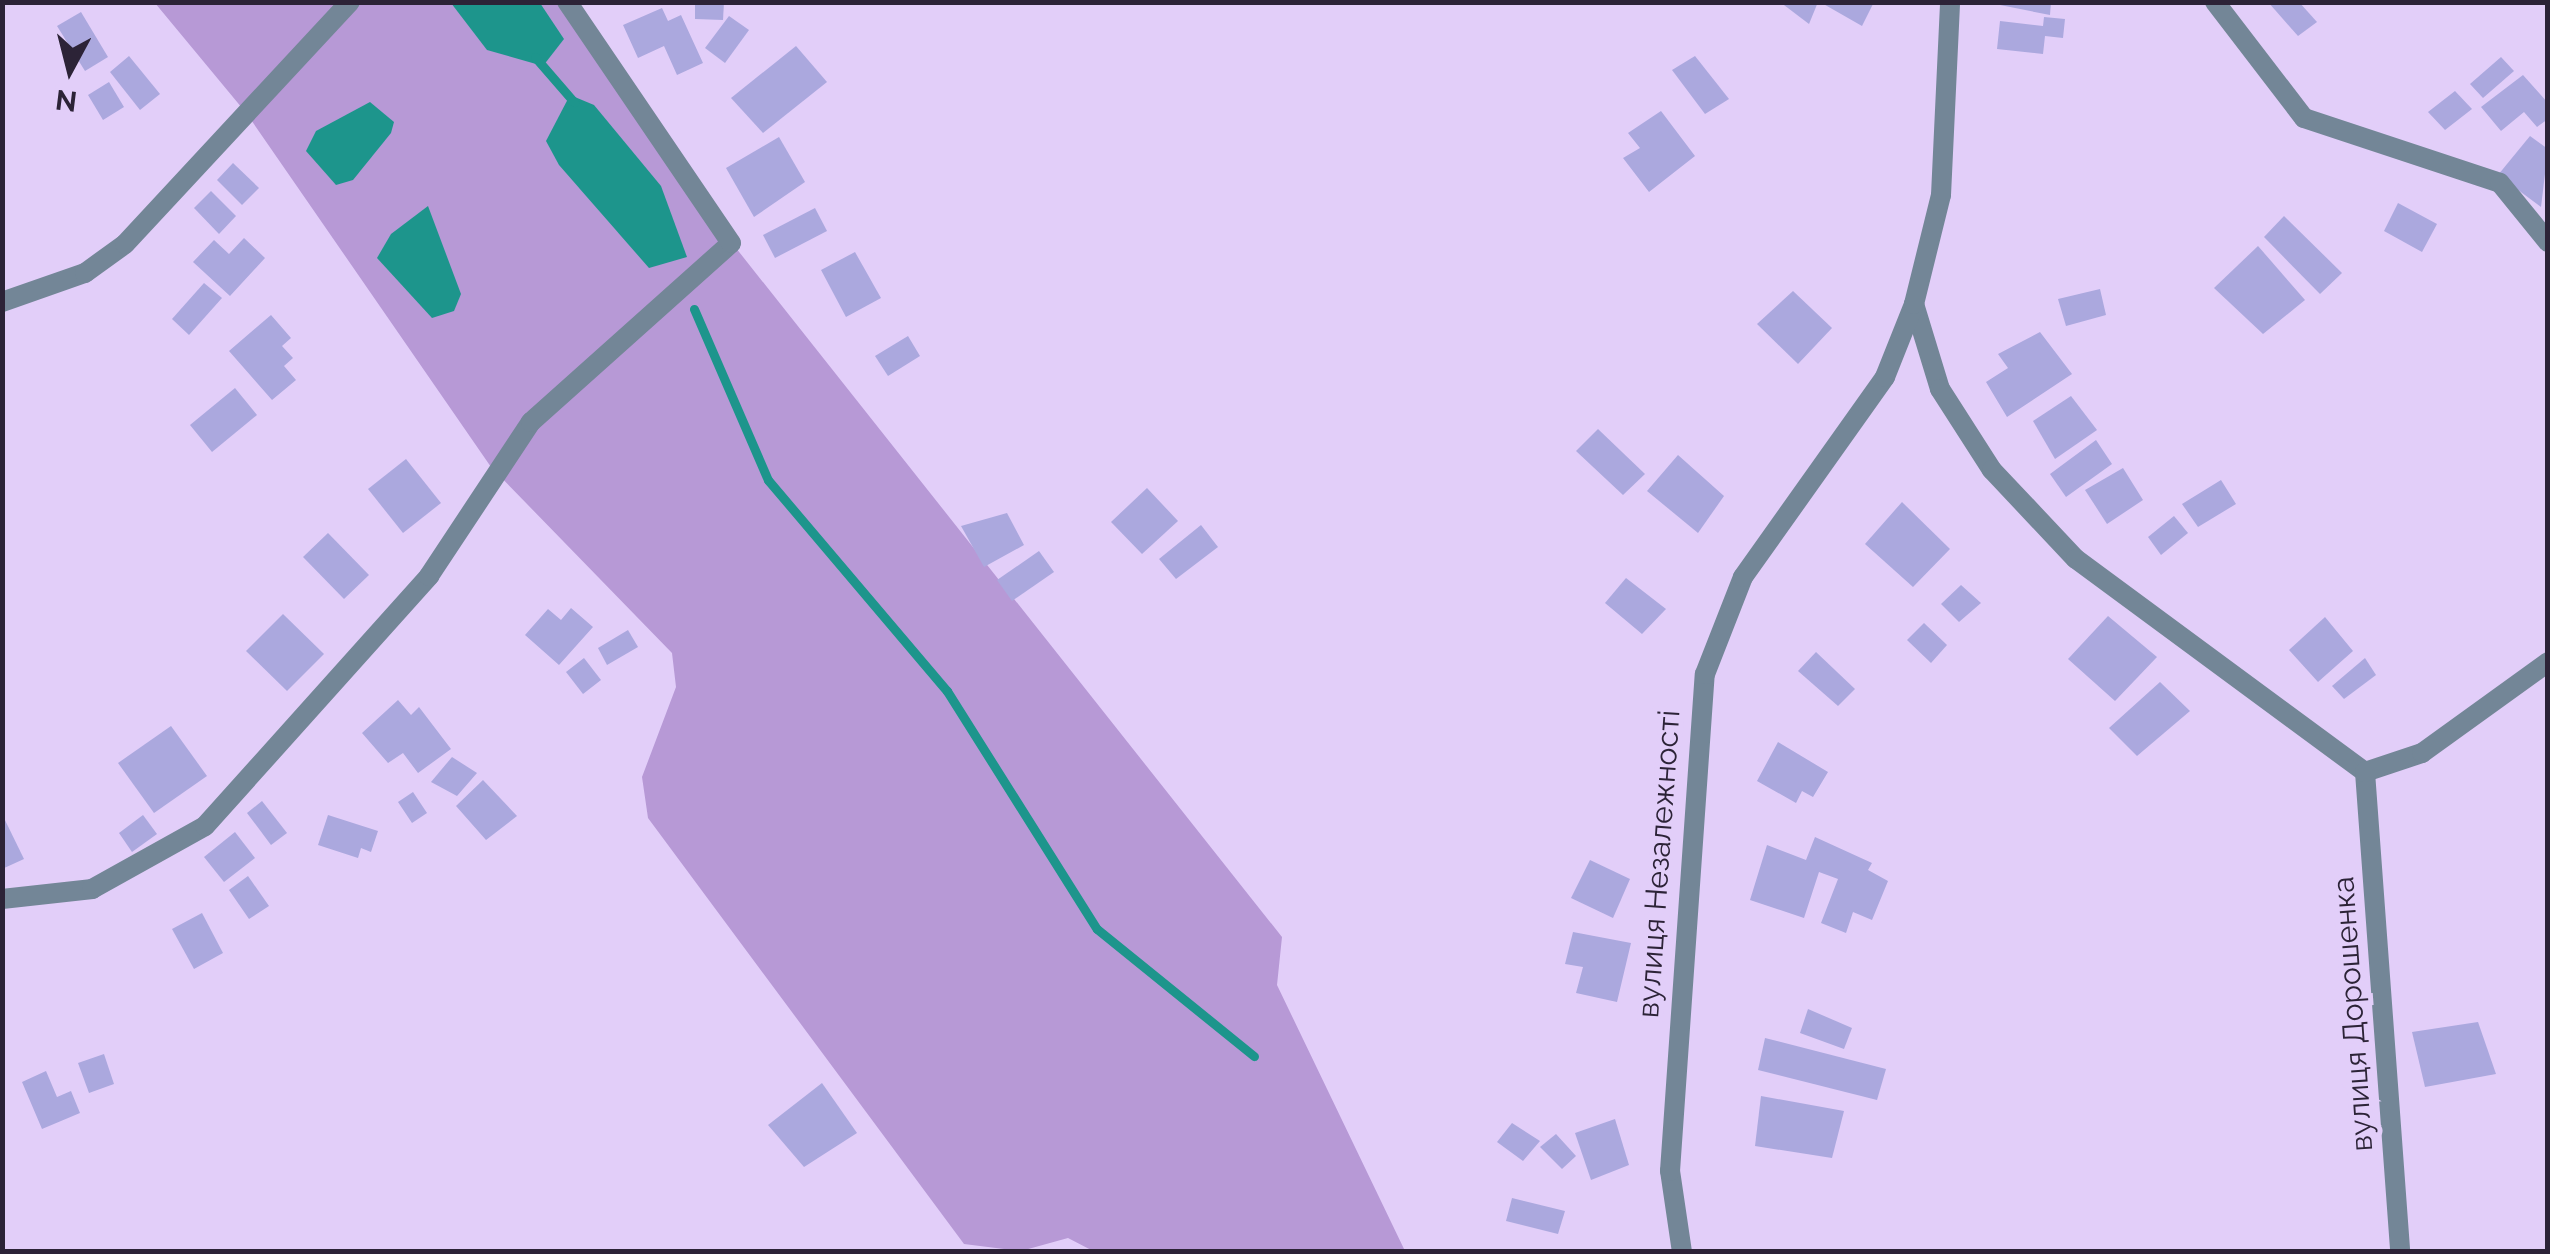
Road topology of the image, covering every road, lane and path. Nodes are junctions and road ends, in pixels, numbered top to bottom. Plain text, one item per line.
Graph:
1 (350, 2) edge
2 (568, 2) edge
3 (1950, 2) edge
4 (2216, 2) edge
5 (2548, 242) edge
6 (2, 302) edge
7 (1914, 304) junction
8 (2548, 662) edge
9 (2365, 772) junction
10 (2, 899) edge
11 (1682, 1252) edge
12 (2400, 1252) edge

1 - 6 street
2 - 10 street
3 - 7 street, вулиця Незалежності
4 - 5 street
7 - 9 street
7 - 11 street, вулиця Незалежності
8 - 9 street
9 - 12 street, вулиця Дорошенка

